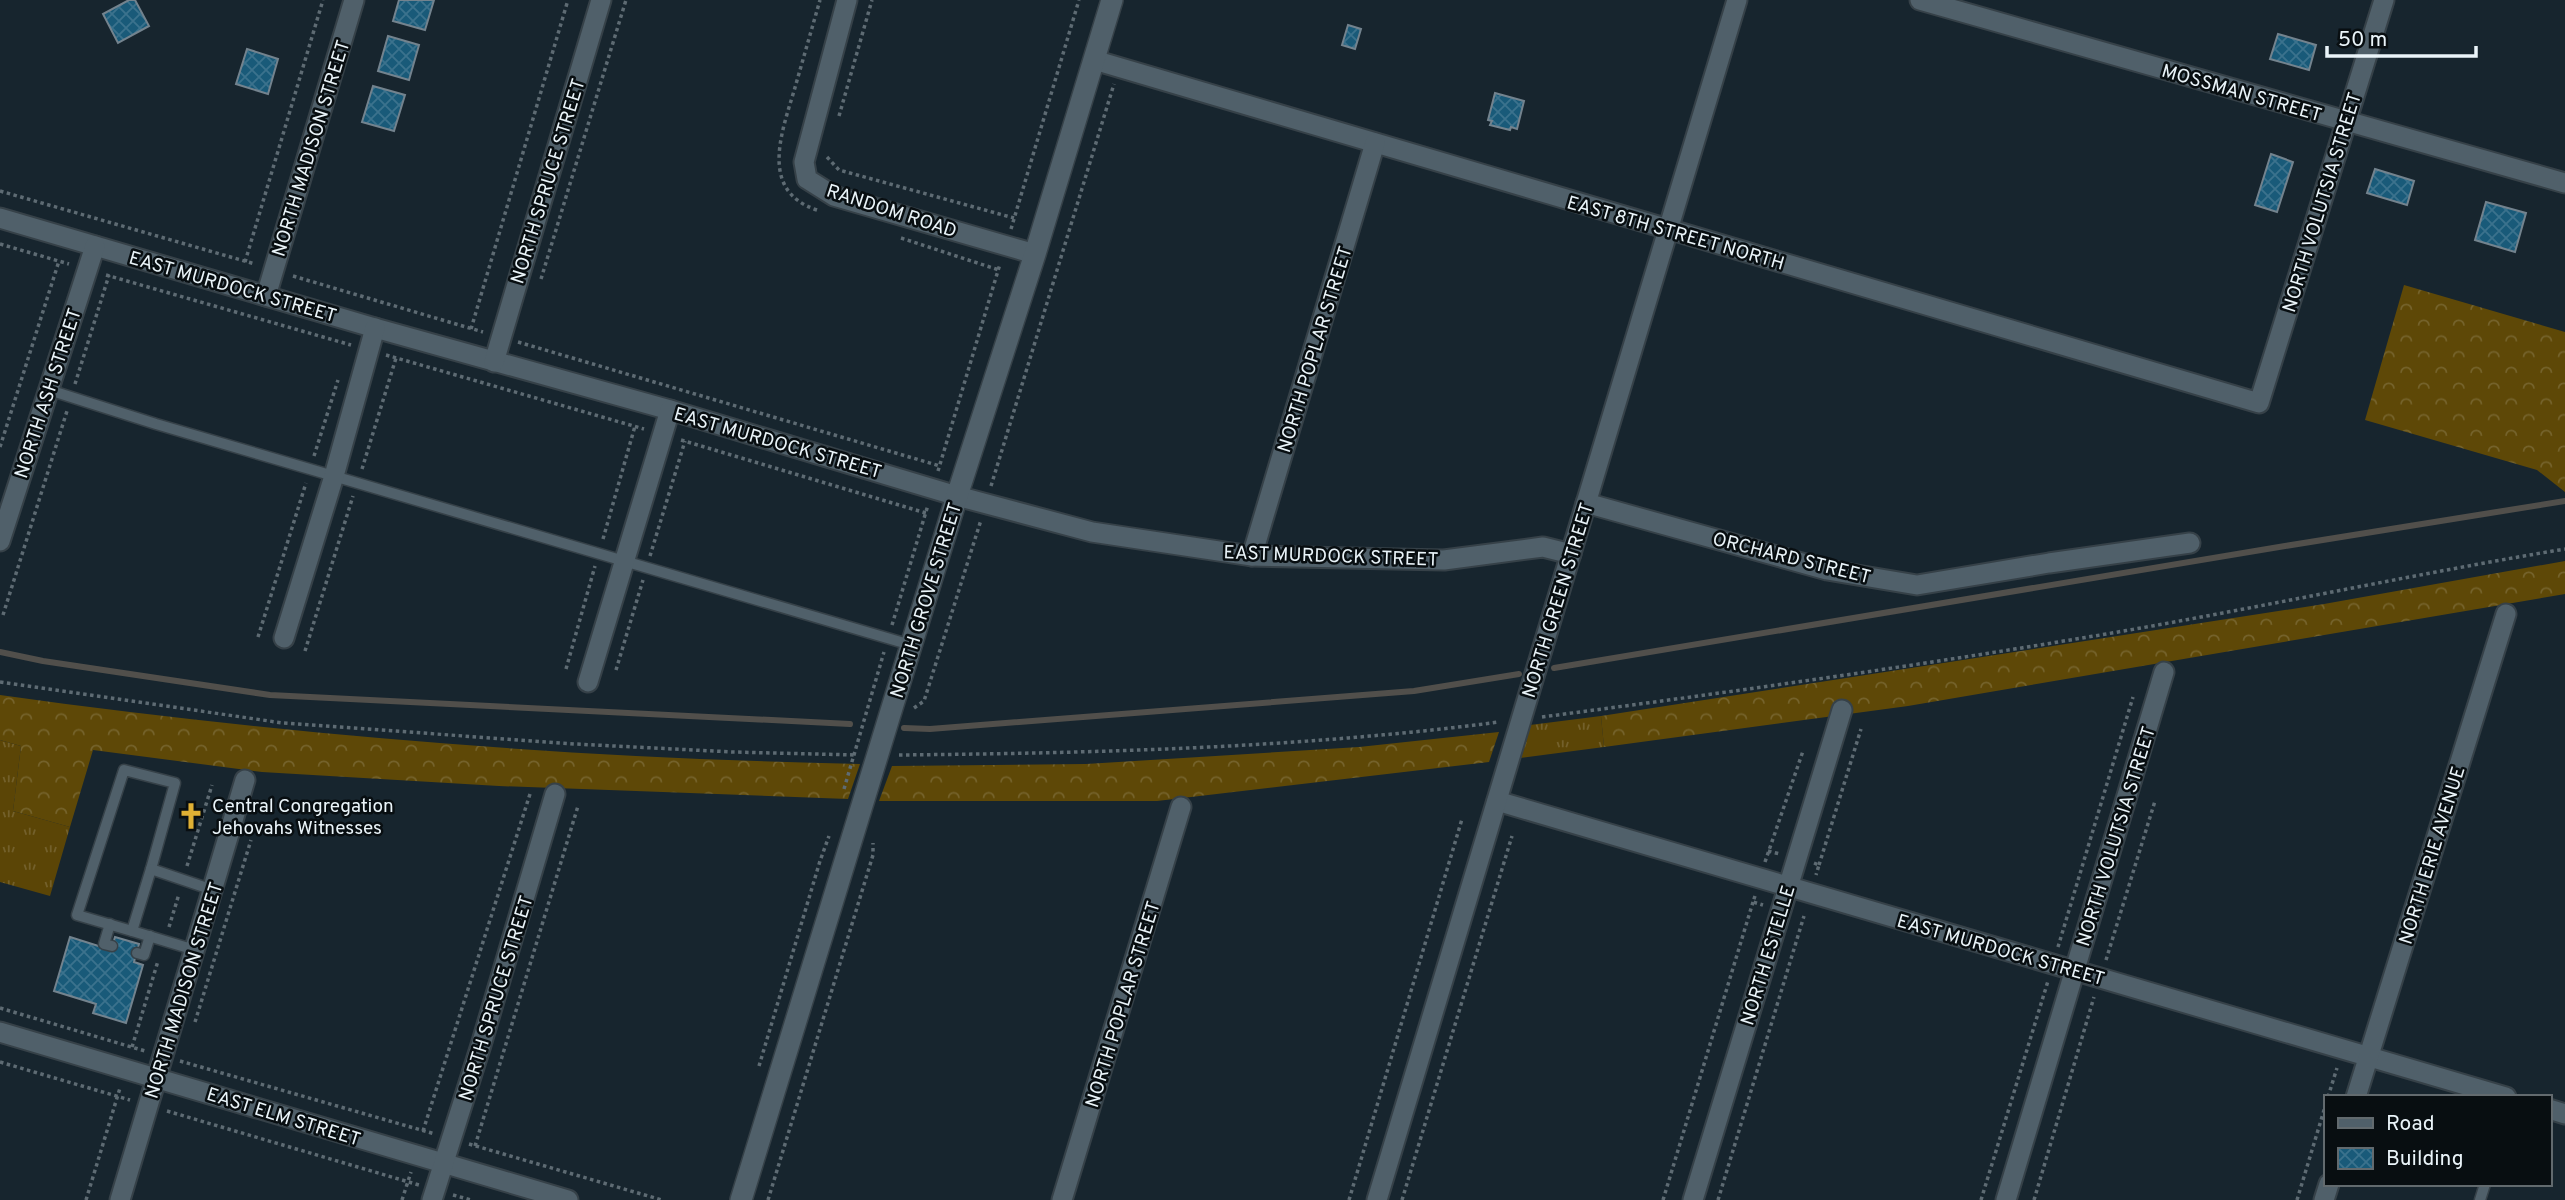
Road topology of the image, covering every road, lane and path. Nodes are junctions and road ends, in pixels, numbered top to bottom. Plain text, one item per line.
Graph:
1 (323, 0) edge
2 (354, 0) edge
3 (568, 0) edge
4 (601, 0) edge
5 (626, 0) edge
6 (820, 0) edge
7 (847, 0) edge
8 (872, 0) edge
9 (1079, 0) edge
10 (1112, 0) edge
11 (1737, 0) edge
12 (1920, 0) edge
13 (2384, 0) edge
14 (1094, 60) junction
15 (1116, 66) junction
16 (838, 118) dead end
17 (2346, 122) junction
18 (1375, 143) junction
19 (827, 157) dead end
20 (2565, 183) edge
21 (818, 211) dead end
22 (0, 218) edge
23 (1014, 218) junction
24 (1667, 229) junction
25 (895, 236) dead end
26 (0, 244) edge
27 (95, 246) junction
28 (1006, 246) junction
29 (1035, 254) junction
30 (60, 261) junction
31 (245, 262) dead end
32 (87, 269) junction
33 (999, 270) junction
34 (109, 275) junction
35 (537, 290) dead end
36 (266, 296) junction
37 (375, 328) junction
38 (471, 329) dead end
39 (349, 344) junction
40 (369, 350) junction
41 (346, 357) dead end
42 (396, 358) junction
43 (494, 362) junction
44 (342, 369) dead end
45 (48, 390) junction
46 (71, 397) junction
47 (2259, 403) joint
48 (670, 410) junction
49 (663, 435) junction
50 (0, 447) edge
51 (310, 469) junction
52 (334, 476) junction
53 (357, 483) junction
54 (933, 488) junction
55 (957, 496) junction
56 (1586, 503) junction
57 (985, 504) junction
58 (926, 513) junction
59 (950, 520) junction
60 (978, 528) junction
61 (0, 541) edge
62 (2190, 543) dead end
63 (2565, 549) edge
64 (1571, 554) junction
65 (1252, 556) junction
66 (624, 561) junction
67 (2506, 614) dead end
68 (3, 615) dead end
69 (258, 637) dead end
70 (285, 638) dead end
71 (888, 639) junction
72 (911, 645) junction
73 (304, 651) dead end
74 (2164, 672) dead end
75 (0, 682) edge
76 (588, 682) dead end
77 (1842, 710) dead end
78 (906, 713) dead end
79 (1521, 719) junction
80 (1861, 729) dead end
81 (898, 744) dead end
82 (1803, 751) dead end
83 (853, 754) junction
84 (886, 755) junction
85 (245, 780) dead end
86 (212, 785) dead end
87 (530, 794) dead end
88 (555, 794) dead end
89 (845, 796) dead end
90 (1497, 801) junction
91 (2155, 801) dead end
92 (578, 806) dead end
93 (1181, 807) dead end
94 (1462, 819) dead end
95 (830, 835) dead end
96 (1512, 836) dead end
97 (873, 837) dead end
98 (251, 840) dead end
99 (1768, 851) dead end
100 (1819, 864) dead end
101 (151, 869) junction
102 (183, 880) junction
103 (1787, 886) junction
104 (213, 890) junction
105 (1753, 902) dead end
106 (1804, 916) dead end
107 (110, 924) junction
108 (132, 930) junction
109 (150, 936) junction
110 (164, 941) junction
111 (112, 946) dead end
112 (195, 950) junction
113 (137, 953) dead end
114 (2075, 970) junction
115 (2100, 978) junction
116 (0, 1008) edge
117 (195, 1023) dead end
118 (0, 1032) edge
119 (132, 1047) junction
120 (163, 1056) junction
121 (2368, 1056) junction
122 (0, 1062) edge
123 (183, 1062) junction
124 (2337, 1068) dead end
125 (126, 1069) junction
126 (758, 1070) dead end
127 (156, 1078) junction
128 (177, 1084) junction
129 (2330, 1095) edge
130 (2357, 1095) edge
131 (2499, 1095) edge
132 (117, 1097) junction
133 (148, 1106) junction
134 (169, 1111) junction
135 (2324, 1111) edge
136 (423, 1131) junction
137 (452, 1139) junction
138 (475, 1146) junction
139 (416, 1155) junction
140 (444, 1163) junction
141 (467, 1170) junction
142 (408, 1182) junction
143 (434, 1195) edge
144 (459, 1198) edge
145 (86, 1200) edge
146 (120, 1200) edge
147 (402, 1200) edge
148 (471, 1200) edge
149 (568, 1200) edge
150 (662, 1200) edge
151 (741, 1200) edge
152 (768, 1200) edge
153 (1062, 1200) edge
154 (1349, 1200) edge
155 (1377, 1200) edge
156 (1402, 1200) edge
157 (1664, 1200) edge
158 (1693, 1200) edge
159 (1718, 1200) edge
160 (2006, 1200) edge
161 (2034, 1200) edge
162 (2297, 1200) edge

1 - 31 path
2 - 36 street, NORTH MADISON STREET
3 - 38 path
4 - 43 street, NORTH SPRUCE STREET
5 - 35 path
6 - 21 path
7 - 28 street, RANDOM ROAD
8 - 16 path
9 - 23 path
10 - 14 street, NORTH GROVE STREET
11 - 24 street, NORTH GREEN STREET
12 - 17 street, MOSSMAN STREET
13 - 17 street, NORTH VOLUTSIA STREET
14 - 15 street, EAST 8TH STREET NORTH
14 - 29 street, NORTH GROVE STREET
15 - 18 street, EAST 8TH STREET NORTH
15 - 57 path
17 - 20 street, MOSSMAN STREET
17 - 47 street, NORTH VOLUTSIA STREET
18 - 24 street, EAST 8TH STREET NORTH
18 - 65 street, NORTH POPLAR STREET
19 - 23 path
22 - 27 street, EAST MURDOCK STREET
23 - 28 path
24 - 47 street, EAST 8TH STREET NORTH
24 - 56 street, NORTH GREEN STREET
25 - 33 path
26 - 30 path
27 - 32 street, NORTH ASH STREET
27 - 36 street, EAST MURDOCK STREET
28 - 29 street, RANDOM ROAD
28 - 33 path
29 - 55 street, NORTH GROVE STREET
30 - 32 path
30 - 50 path
32 - 34 path
32 - 45 street, NORTH ASH STREET
33 - 54 path
34 - 39 path
34 - 46 path
36 - 37 street, EAST MURDOCK STREET
37 - 40 street
37 - 43 street, EAST MURDOCK STREET
39 - 40 path
39 - 41 path
40 - 42 path
40 - 52 street
42 - 49 path
42 - 53 path
43 - 48 street, EAST MURDOCK STREET
44 - 51 path
45 - 46 lane
45 - 61 street, NORTH ASH STREET
46 - 51 lane
46 - 68 path
48 - 49 street
48 - 54 street, EAST MURDOCK STREET
49 - 58 path
49 - 66 street
51 - 52 lane
51 - 69 path
52 - 53 lane
52 - 70 street
53 - 66 lane
53 - 73 path
54 - 55 street, EAST MURDOCK STREET
54 - 58 path
55 - 57 street, EAST MURDOCK STREET
55 - 59 street, NORTH GROVE STREET
56 - 62 street, ORCHARD STREET
56 - 64 street, NORTH GREEN STREET
57 - 60 path
57 - 65 street, EAST MURDOCK STREET
58 - 59 path
58 - 71 path
59 - 60 path
59 - 72 street, NORTH GROVE STREET
60 - 78 path
63 - 79 path
64 - 65 street, EAST MURDOCK STREET
64 - 79 street, NORTH GREEN STREET
66 - 71 lane
66 - 76 street
67 - 121 street, NORTH ERIE AVENUE
71 - 72 lane
71 - 83 path
72 - 84 street, NORTH GROVE STREET
74 - 114 street, NORTH VOLUTSIA STREET
75 - 83 path
77 - 103 street, NORTH ESTELLE
79 - 84 path
79 - 90 street, NORTH GREEN STREET
80 - 100 path
81 - 84 path
82 - 99 path
83 - 84 path
83 - 89 path
84 - 151 street, NORTH GROVE STREET
85 - 104 street, NORTH MADISON STREET
86 - 102 path
87 - 136 path
88 - 137 street, NORTH SPRUCE STREET
90 - 103 street, EAST MURDOCK STREET
90 - 155 street, NORTH GREEN STREET
91 - 115 path
92 - 138 path
93 - 153 street, NORTH POPLAR STREET
94 - 154 path
95 - 126 path
96 - 156 path
97 - 152 path
98 - 117 path
101 - 102 lane
101 - 107 lane
101 - 108 lane
102 - 104 lane
102 - 110 path
103 - 114 street, EAST MURDOCK STREET
103 - 158 street, NORTH ESTELLE
104 - 112 street, NORTH MADISON STREET
105 - 157 path
106 - 159 path
107 - 108 lane
107 - 111 lane
108 - 109 lane
109 - 110 lane
109 - 113 lane
110 - 112 lane
110 - 119 path
112 - 120 street, NORTH MADISON STREET
114 - 115 street, EAST MURDOCK STREET
114 - 160 street, NORTH VOLUTSIA STREET
115 - 121 street, EAST MURDOCK STREET
115 - 161 path
116 - 119 path
118 - 125 street, EAST ELM STREET
119 - 120 path
119 - 125 path
120 - 123 path
120 - 127 street, NORTH MADISON STREET
121 - 130 street, NORTH ERIE AVENUE
121 - 131 street, EAST MURDOCK STREET
122 - 132 path
123 - 128 path
123 - 136 path
124 - 129 path
125 - 127 street, EAST ELM STREET
125 - 132 path
127 - 128 street, EAST ELM STREET
127 - 133 street, NORTH MADISON STREET
128 - 134 path
128 - 139 street, EAST ELM STREET
132 - 133 path
132 - 145 path
133 - 134 path
133 - 146 street, NORTH MADISON STREET
134 - 142 path
135 - 162 path
136 - 137 path
136 - 139 path
137 - 138 path
137 - 140 street, NORTH SPRUCE STREET
138 - 141 path
138 - 150 path
139 - 140 street, EAST ELM STREET
139 - 142 path
140 - 141 street, EAST ELM STREET
140 - 143 street, NORTH SPRUCE STREET
141 - 149 street, EAST ELM STREET
142 - 143 path
142 - 147 path
143 - 144 path
144 - 148 path

